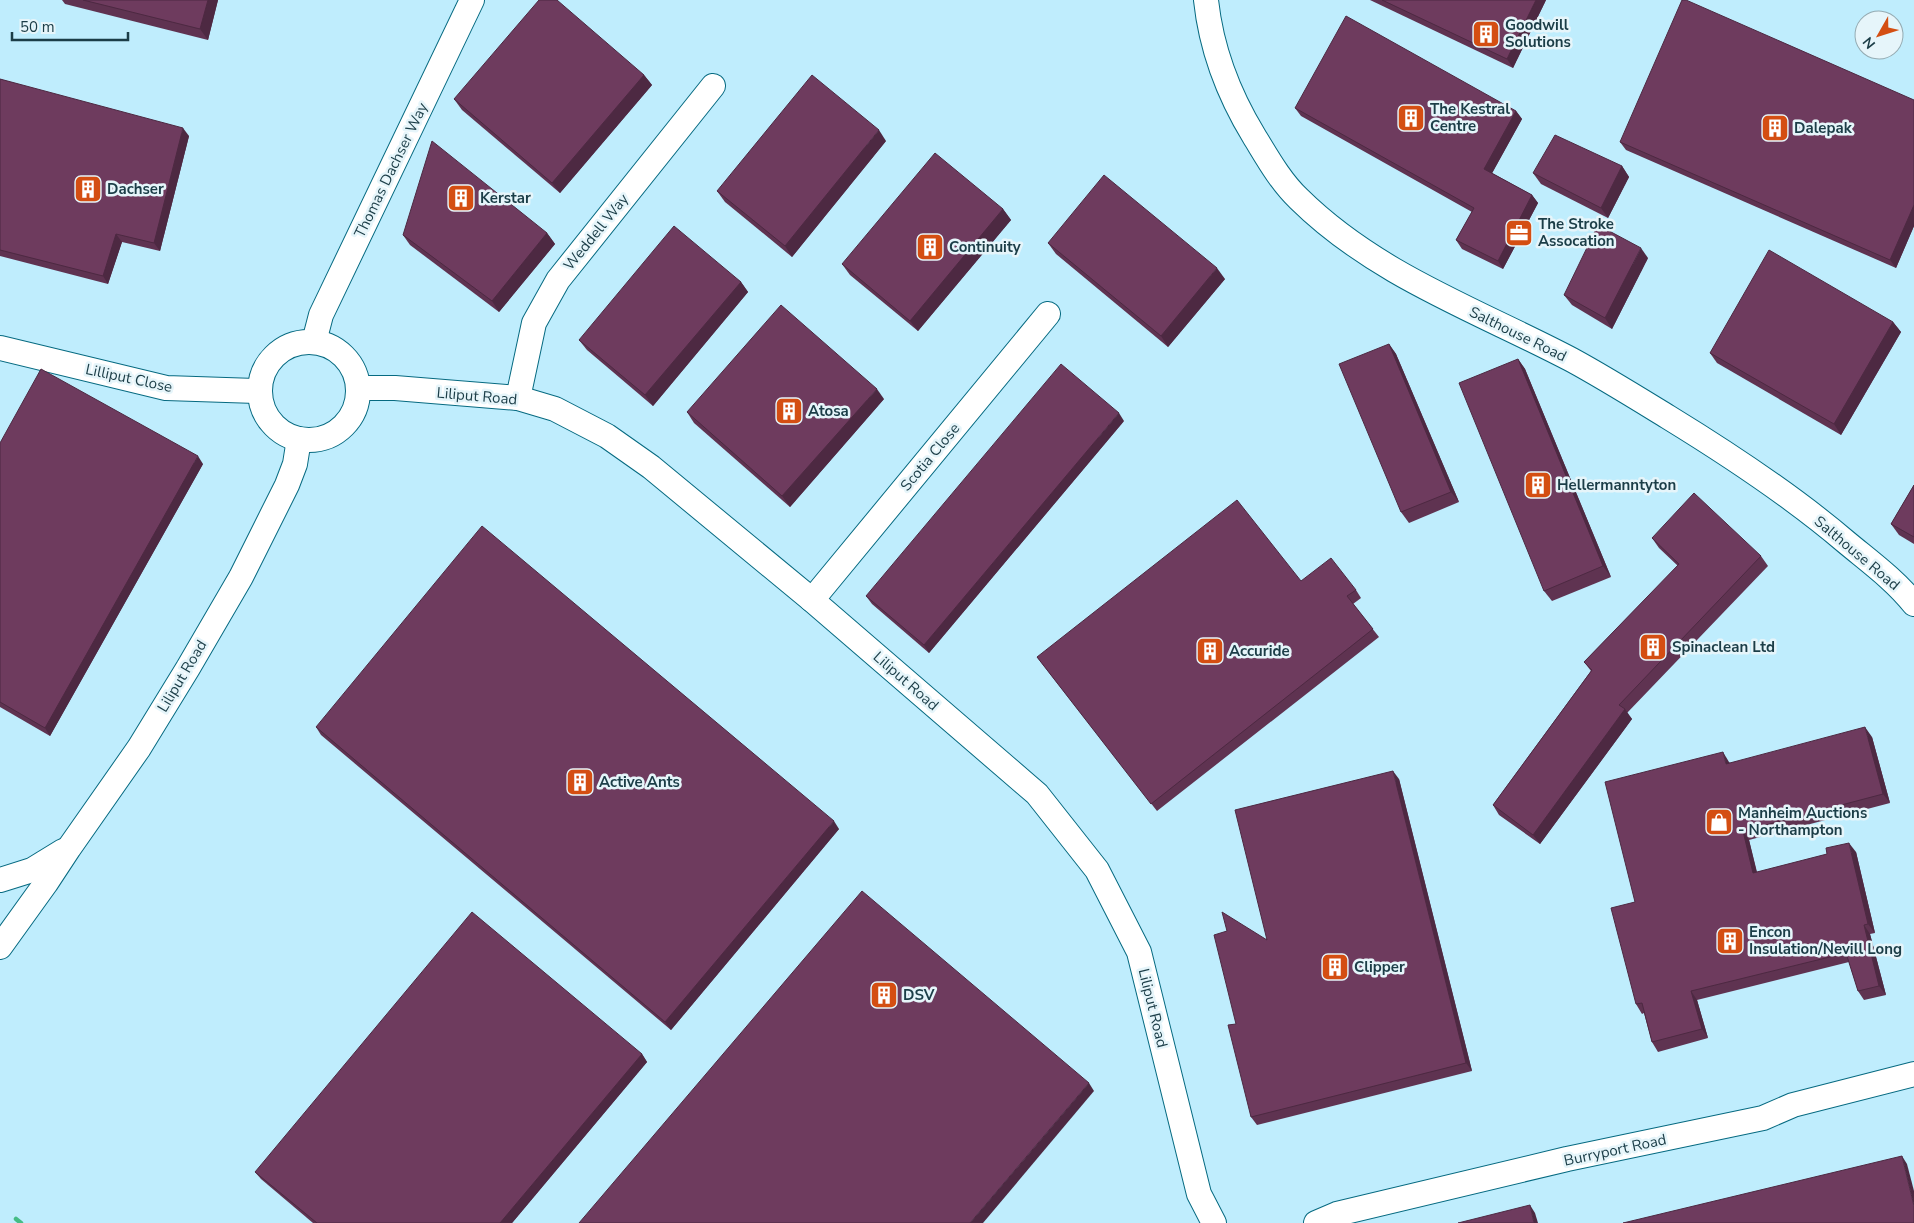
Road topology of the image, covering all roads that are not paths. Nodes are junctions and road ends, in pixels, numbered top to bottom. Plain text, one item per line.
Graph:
1 (472, 0) edge
2 (1206, 0) edge
3 (713, 86) dead end
4 (1048, 314) dead end
5 (314, 342) junction
6 (0, 348) edge
7 (358, 388) junction
8 (259, 391) junction
9 (518, 398) junction
10 (299, 439) junction
11 (812, 600) junction
12 (1914, 604) edge
13 (69, 848) junction
14 (0, 880) edge
15 (0, 947) edge
16 (1914, 1074) edge
17 (1214, 1223) edge
18 (1316, 1223) edge

1 - 5 street, Thomas Dachser Way
2 - 12 street, Salthouse Road
3 - 9 street, Weddell Way
4 - 11 street, Scotia Close
5 - 7 street
5 - 8 street
6 - 8 street, Lilliput Close
7 - 9 street, Liliput Road
7 - 10 street
8 - 10 street
9 - 11 street, Liliput Road
10 - 13 street, Liliput Road
11 - 17 street, Liliput Road
13 - 14 street, Liliput Road
13 - 15 street, Liliput Road
16 - 18 street, Burryport Road

